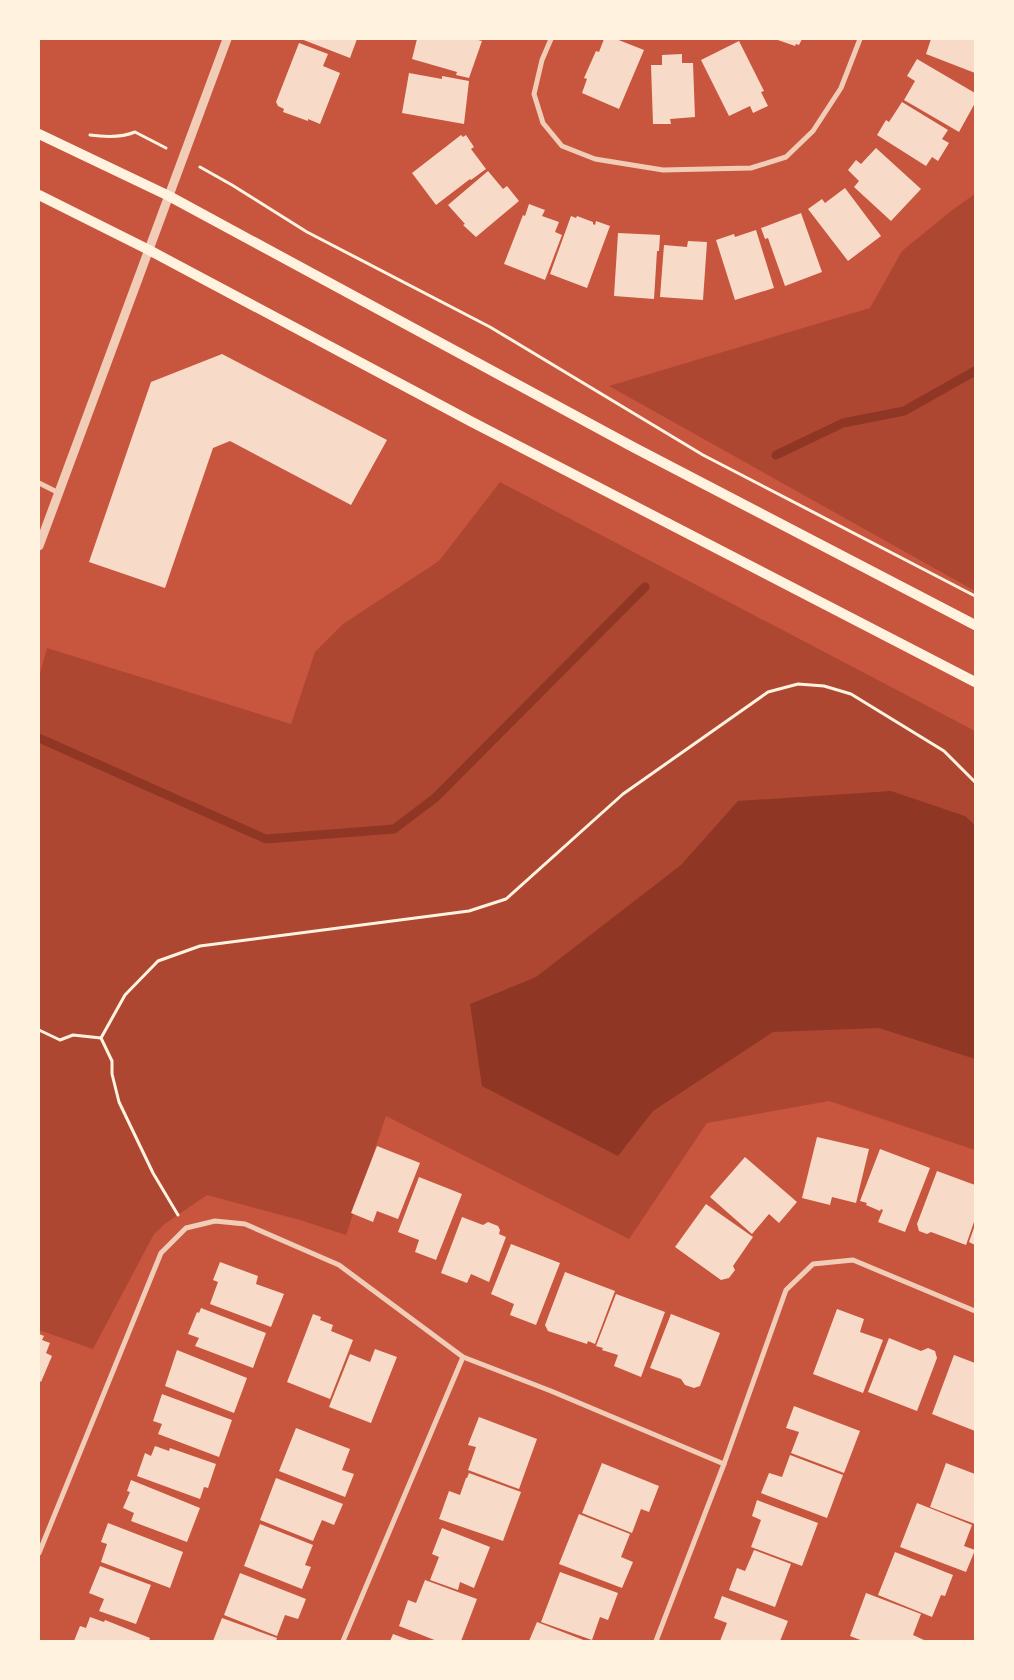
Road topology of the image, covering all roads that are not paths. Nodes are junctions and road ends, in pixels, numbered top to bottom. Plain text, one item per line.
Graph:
1 (227, 39) edge
2 (550, 39) edge
3 (860, 39) edge
4 (39, 134) edge
5 (39, 195) edge
6 (169, 196) junction
7 (149, 250) junction
8 (39, 483) edge
9 (58, 492) junction
10 (39, 546) edge
11 (975, 625) edge
12 (975, 682) edge
13 (975, 1311) edge
14 (463, 1357) junction
15 (724, 1464) junction
16 (39, 1553) edge
17 (343, 1641) edge
18 (656, 1641) edge

1 - 6 street
2 - 3 street
4 - 6 main road
5 - 7 main road
6 - 7 street
6 - 11 main road
7 - 9 street
7 - 12 main road
8 - 9 street
9 - 10 street
13 - 15 street
14 - 15 street
14 - 16 street
14 - 17 street
15 - 18 street

